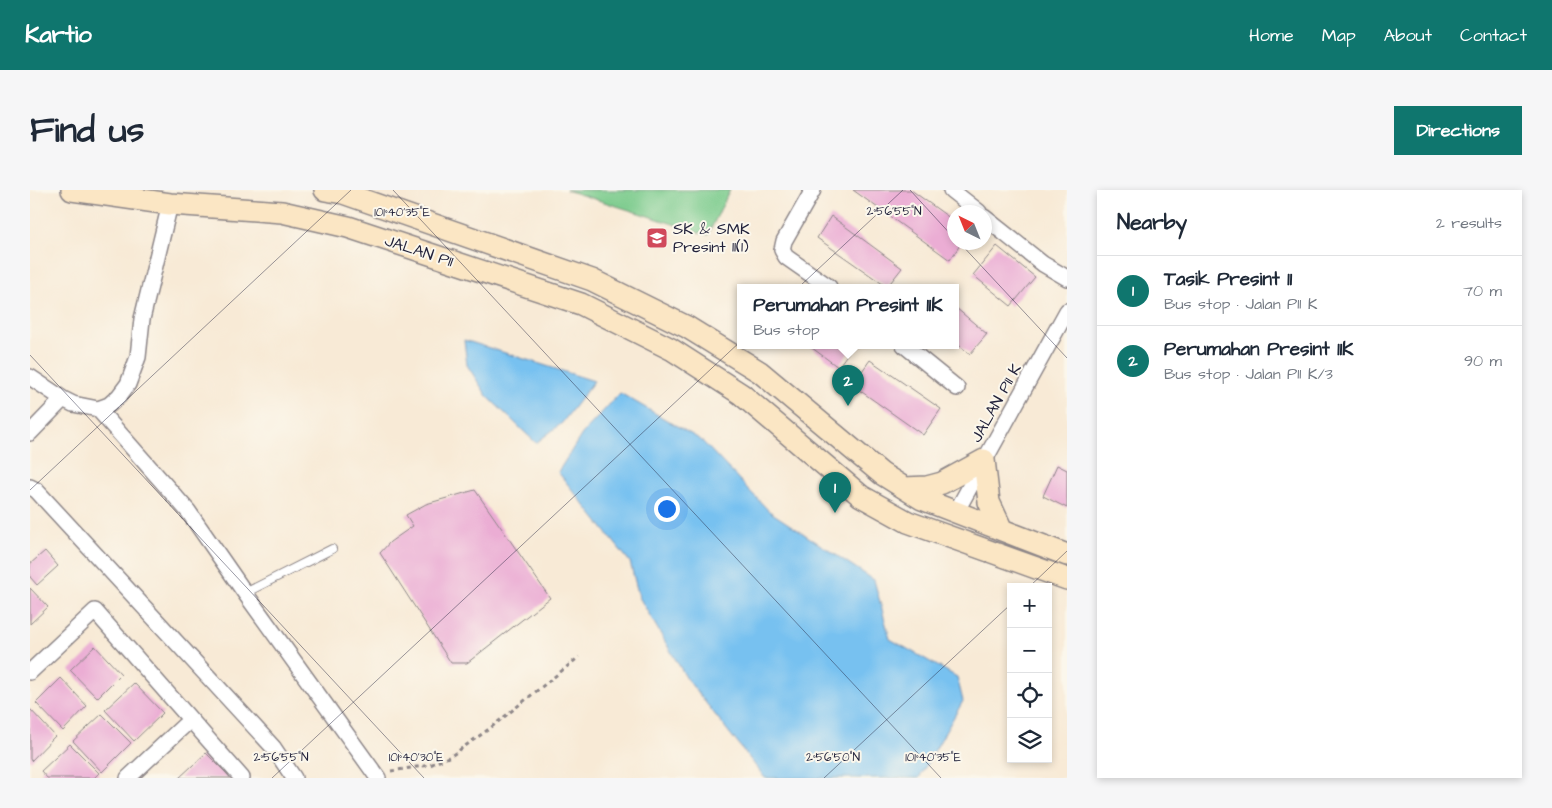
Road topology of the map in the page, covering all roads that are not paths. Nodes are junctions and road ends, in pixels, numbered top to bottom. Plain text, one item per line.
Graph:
1 (72, 190) edge
2 (325, 190) edge
3 (813, 190) edge
4 (951, 190) edge
5 (170, 204) junction
6 (970, 205) edge
7 (992, 223) edge
8 (1067, 278) edge
9 (825, 284) edge
10 (1067, 311) edge
11 (909, 349) edge
12 (30, 377) edge
13 (957, 388) dead end
14 (63, 399) junction
15 (98, 409) junction
16 (30, 433) edge
17 (984, 460) junction
18 (30, 486) edge
19 (904, 488) junction
20 (956, 512) junction
21 (908, 522) junction
22 (1002, 530) junction
23 (980, 548) junction
24 (332, 550) dead end
25 (1067, 555) edge
26 (1067, 579) edge
27 (245, 593) junction
28 (30, 672) edge
29 (190, 720) junction
30 (377, 776) edge
31 (128, 778) edge
32 (242, 778) edge
33 (294, 778) edge

1 - 5 main road, JALAN P11
2 - 19 main road, JALAN P11
3 - 9 street
4 - 6 street
5 - 15 street
5 - 21 main road, JALAN P11
7 - 8 street
10 - 17 street, JALAN P11 K
11 - 13 street
12 - 14 street
14 - 15 street
14 - 16 street
15 - 27 street
17 - 19 main road
17 - 20 street, JALAN P11 K
17 - 22 main road
18 - 33 street
19 - 20 main road, JALAN P11
20 - 21 main road
20 - 22 main road, JALAN P11
20 - 23 main road
21 - 23 main road, JALAN P11
22 - 25 main road, JALAN P11
23 - 26 main road, JALAN P11
24 - 27 lane
27 - 30 street
28 - 29 street
29 - 31 street
29 - 32 street

